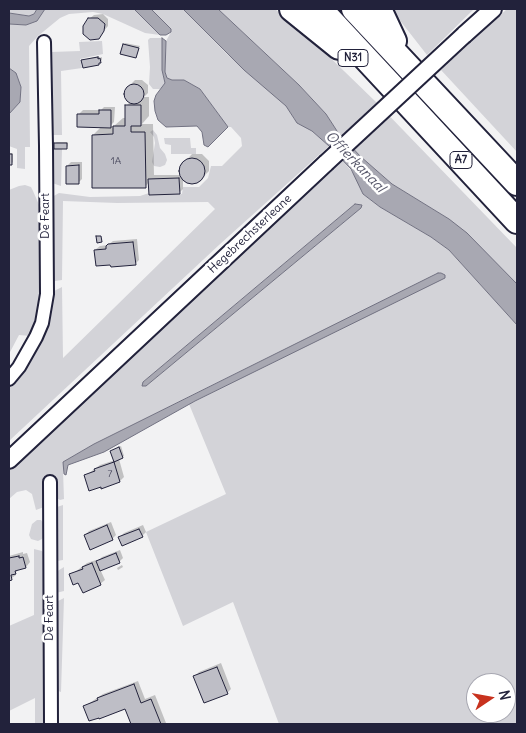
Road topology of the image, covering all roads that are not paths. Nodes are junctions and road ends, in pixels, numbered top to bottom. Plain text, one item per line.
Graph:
1 (292, 9) edge
2 (320, 9) edge
3 (354, 9) edge
4 (379, 9) edge
5 (493, 9) edge
6 (44, 42) dead end
7 (405, 63) junction
8 (405, 99) junction
9 (517, 183) edge
10 (517, 221) edge
11 (9, 379) edge
12 (9, 460) edge
13 (50, 482) dead end
14 (50, 724) edge

1 - 8 highway, N31
2 - 8 highway, A7
3 - 7 highway, A7
4 - 7 highway, A7
5 - 12 street, Hegebrechsterleane, bridge
6 - 11 street, De Feart
7 - 9 highway, A7
8 - 10 highway, A7
13 - 14 street, De Feart

